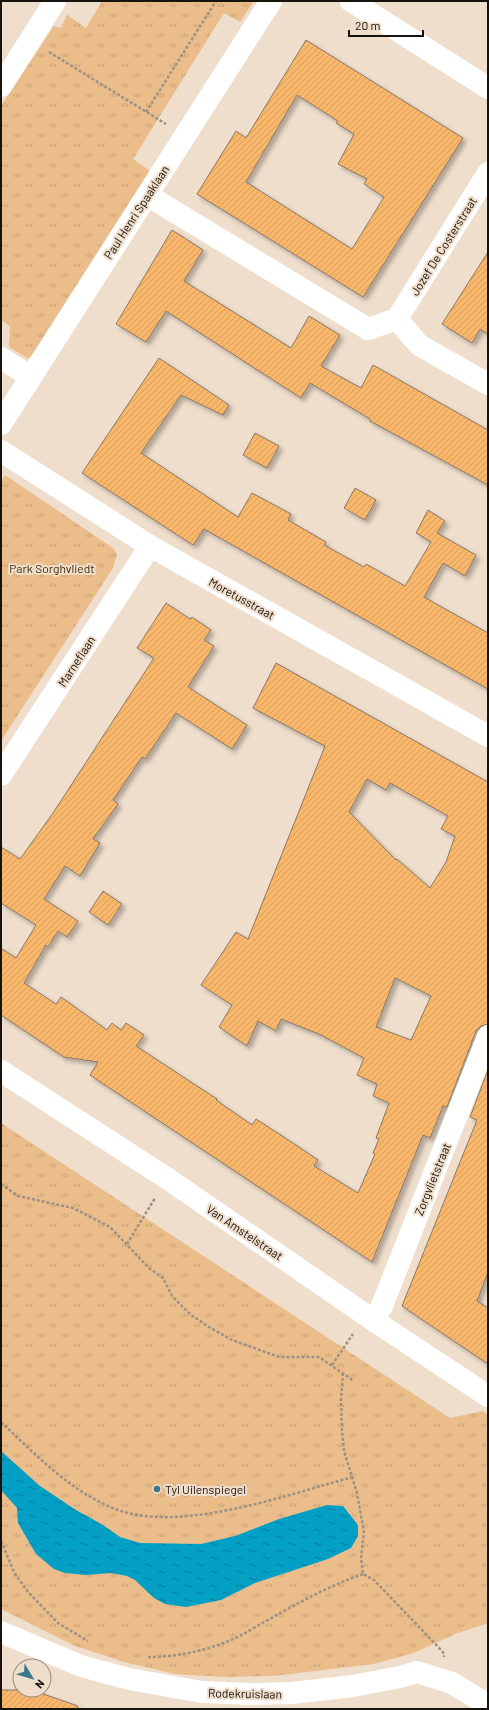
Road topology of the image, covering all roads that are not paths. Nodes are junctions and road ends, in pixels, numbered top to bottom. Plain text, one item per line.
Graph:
1 (55, 1) edge
2 (271, 1) edge
3 (351, 1) edge
4 (1, 86) edge
5 (488, 88) edge
6 (488, 173) edge
7 (147, 195) junction
8 (397, 319) junction
9 (1, 358) edge
10 (31, 377) junction
11 (488, 384) edge
12 (1, 424) edge
13 (1, 451) edge
14 (150, 546) junction
15 (488, 736) edge
16 (1, 775) edge
17 (488, 1036) edge
18 (1, 1071) edge
19 (369, 1318) junction
20 (488, 1396) edge
21 (1, 1632) edge
22 (488, 1705) edge

1 - 4 street
2 - 7 street, Paul Henri Spaaklaan
3 - 5 street
6 - 8 street, Jozef De Costerstraat
7 - 8 street
7 - 10 street, Paul Henri Spaaklaan
8 - 11 street
9 - 10 street
10 - 12 street, Paul Henri Spaaklaan
13 - 14 street, Moretusstraat
14 - 15 street, Moretusstraat
14 - 16 street, Marneflaan
17 - 19 street, Zorgvlietstraat
18 - 19 street, Van Amstelstraat
19 - 20 street, Van Amstelstraat
21 - 22 street, Rodekruislaan

